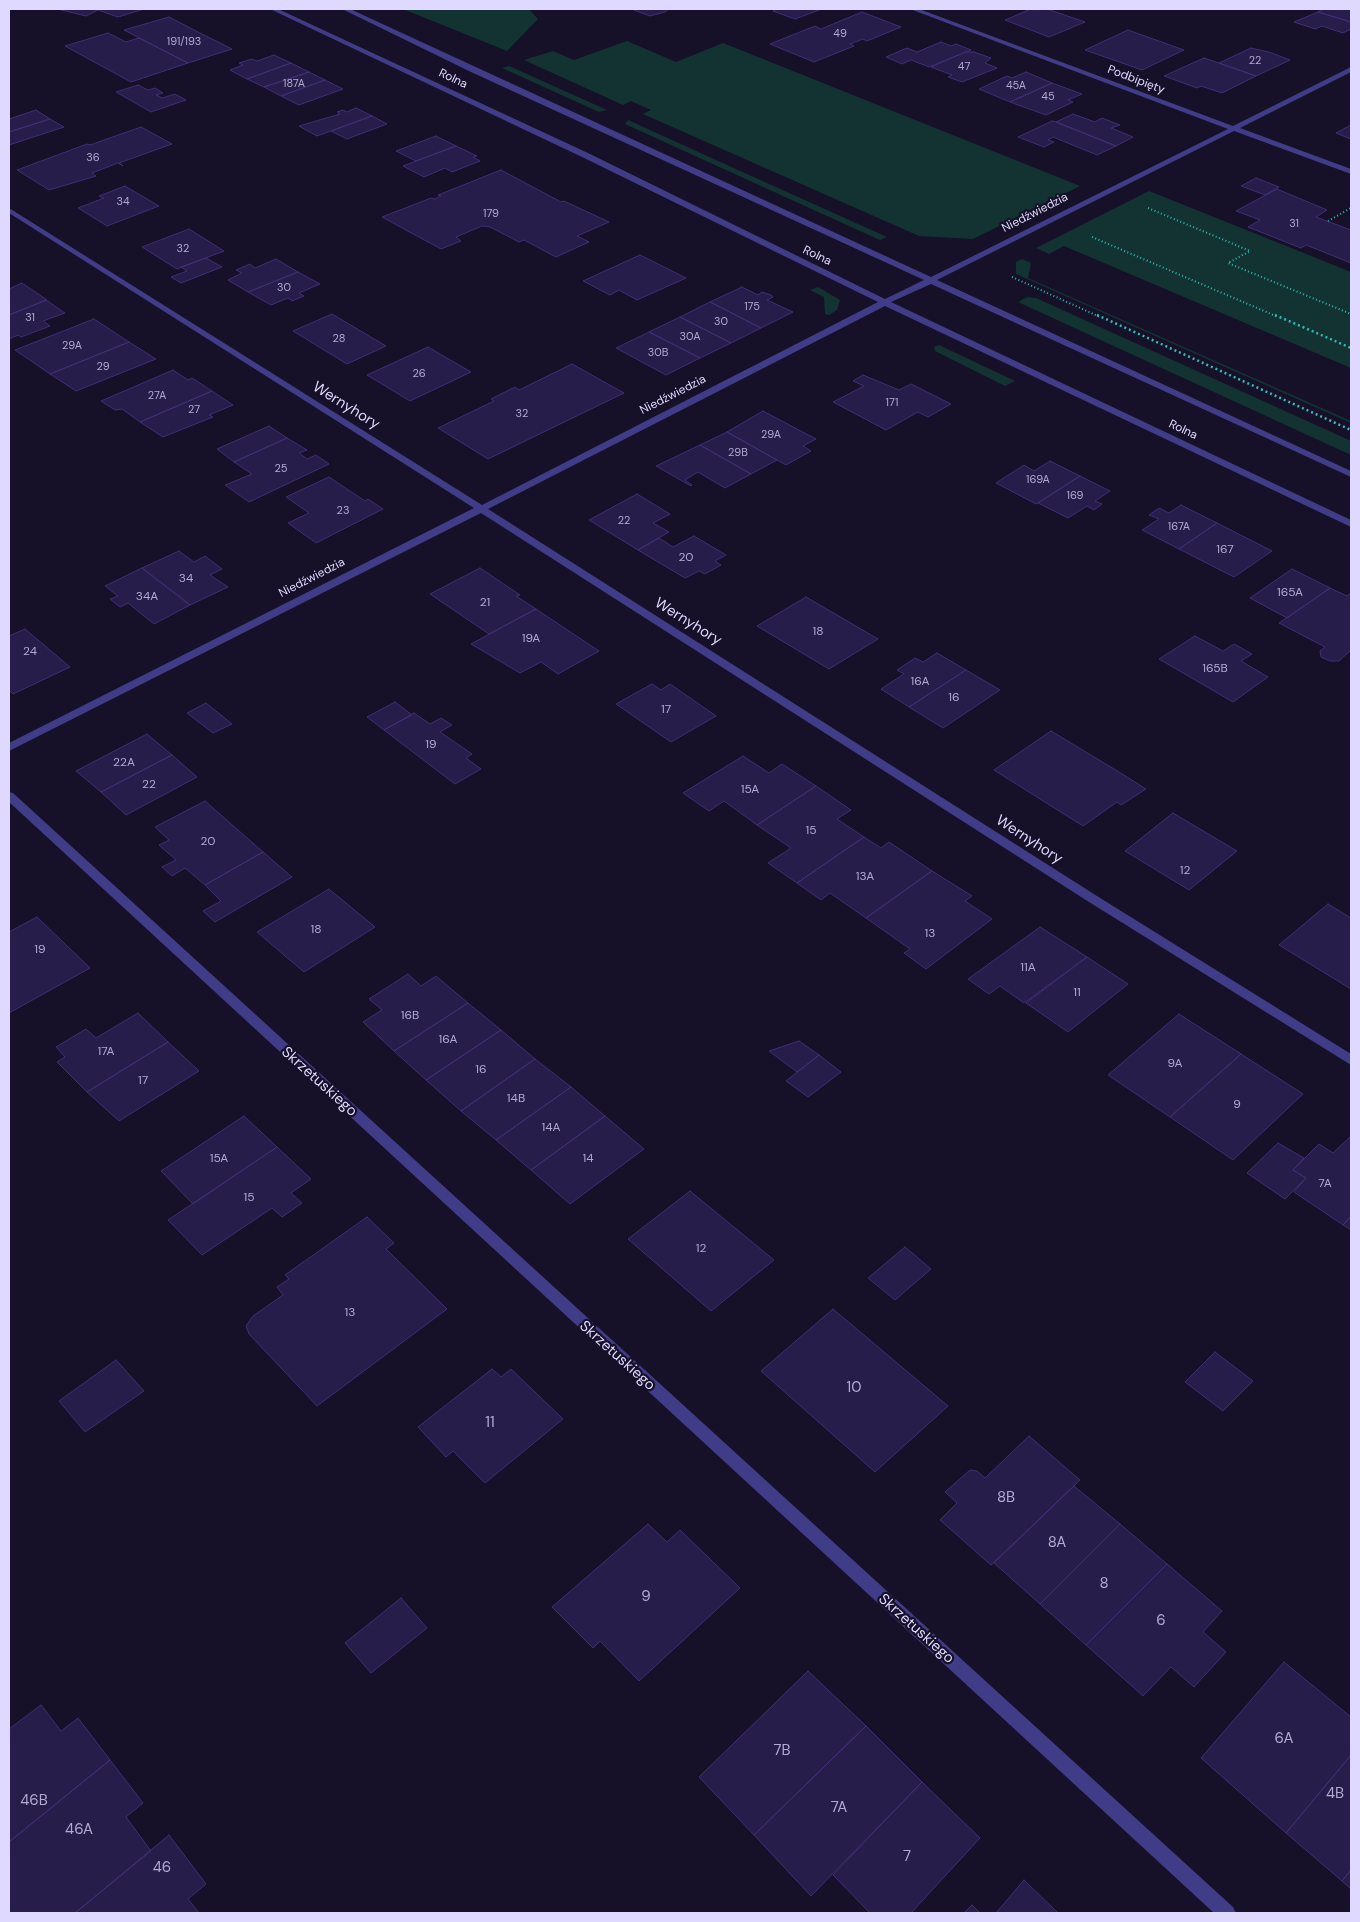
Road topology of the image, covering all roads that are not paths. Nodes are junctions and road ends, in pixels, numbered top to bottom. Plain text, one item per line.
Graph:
1 (273, 9) edge
2 (344, 9) edge
3 (913, 9) edge
4 (1351, 69) edge
5 (1231, 128) junction
6 (1351, 172) edge
7 (9, 210) edge
8 (932, 280) junction
9 (884, 302) junction
10 (1351, 474) edge
11 (482, 508) junction
12 (1351, 524) edge
13 (9, 747) edge
14 (9, 796) edge
15 (1351, 1060) edge
16 (1227, 1913) edge

1 - 9 street, Rolna
2 - 8 street, Rolna
3 - 5 street, Podbipięty
4 - 5 street, Niedźwiedzia
5 - 6 street, Podbipięty
5 - 8 street, Niedźwiedzia
7 - 11 street, Wernyhory
8 - 9 street, Niedźwiedzia
8 - 10 street, Rolna
9 - 11 street, Niedźwiedzia
9 - 12 street, Rolna
11 - 13 street, Niedźwiedzia
11 - 15 street, Wernyhory
14 - 16 street, Skrzetuskiego

